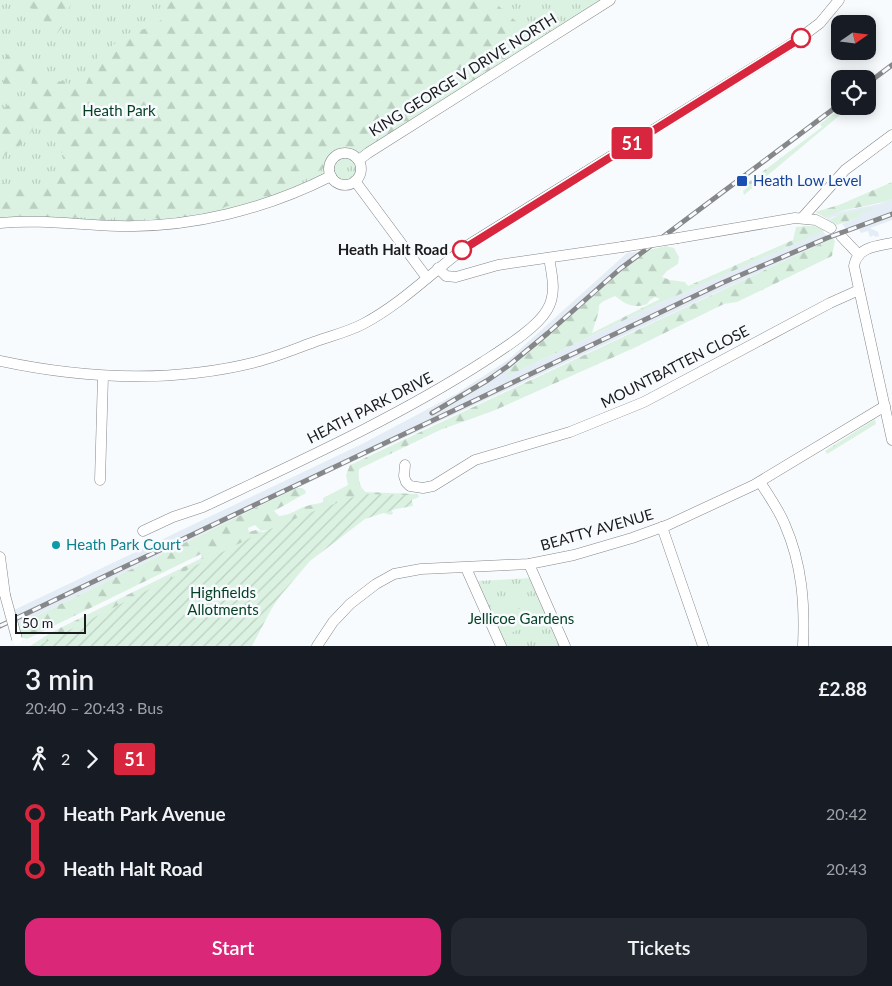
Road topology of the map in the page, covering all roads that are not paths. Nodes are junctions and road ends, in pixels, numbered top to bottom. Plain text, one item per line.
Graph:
1 (610, 0) edge
2 (839, 0) edge
3 (892, 135) edge
4 (359, 160) junction
5 (331, 176) junction
6 (356, 182) junction
7 (802, 218) junction
8 (0, 223) edge
9 (830, 228) dead end
10 (841, 236) dead end
11 (892, 244) edge
12 (859, 255) junction
13 (549, 258) junction
14 (438, 268) junction
15 (428, 278) junction
16 (859, 290) junction
17 (0, 361) edge
18 (103, 376) junction
19 (884, 406) junction
20 (892, 440) edge
21 (405, 465) dead end
22 (100, 480) dead end
23 (760, 482) junction
24 (662, 527) junction
25 (143, 531) dead end
26 (0, 557) edge
27 (529, 564) junction
28 (466, 568) junction
29 (18, 643) edge
30 (317, 646) edge
31 (501, 646) edge
32 (565, 646) edge
33 (703, 646) edge
34 (804, 646) edge

1 - 4 street, KING GEORGE V DRIVE NORTH
2 - 14 street
3 - 7 street
4 - 5 street
4 - 6 street
5 - 6 street
5 - 8 street
6 - 15 street
7 - 9 street
7 - 13 street, bridge
10 - 12 street
11 - 12 street
12 - 16 street
13 - 14 street
13 - 25 street, HEATH PARK DRIVE
14 - 15 street
15 - 18 street
16 - 19 street
16 - 21 street, MOUNTBATTEN CLOSE
17 - 18 street
18 - 22 street
19 - 20 street
19 - 23 street, BEATTY AVENUE
23 - 24 street, BEATTY AVENUE
23 - 34 street
24 - 27 street, BEATTY AVENUE
24 - 33 street
26 - 29 street, bridge
27 - 28 street, BEATTY AVENUE
27 - 32 street
28 - 30 street, BEATTY AVENUE
28 - 31 street

